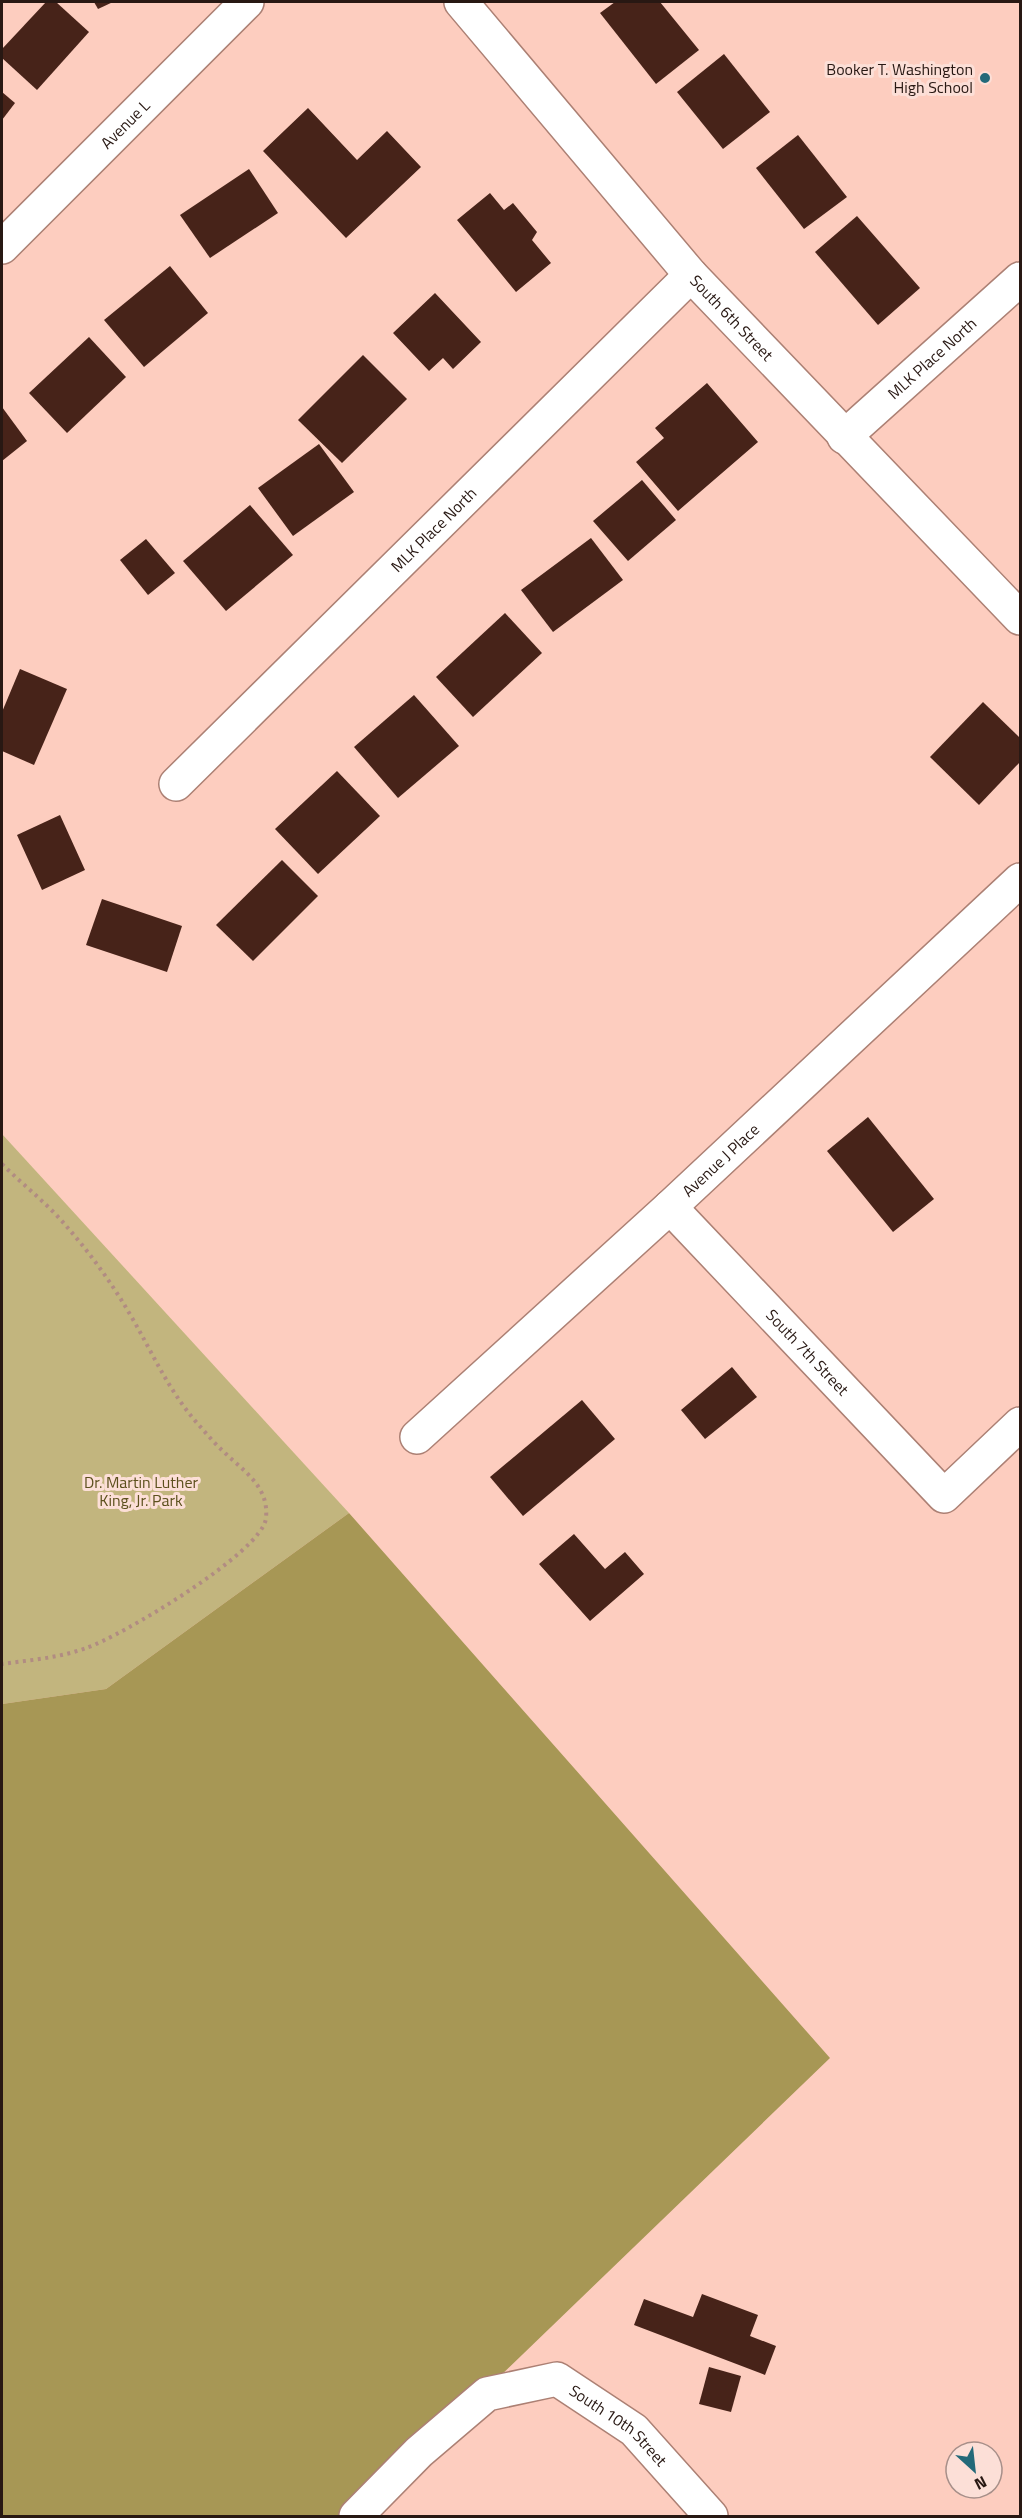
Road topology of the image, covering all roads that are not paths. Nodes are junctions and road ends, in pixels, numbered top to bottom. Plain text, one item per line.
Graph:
1 (248, 2) edge
2 (461, 2) edge
3 (2, 247) edge
4 (691, 275) junction
5 (1020, 279) edge
6 (844, 437) junction
7 (1020, 618) edge
8 (176, 784) dead end
9 (1020, 880) edge
10 (669, 1207) junction
11 (1020, 1424) edge
12 (417, 1437) dead end
13 (356, 2517) edge
14 (711, 2517) edge

1 - 3 street, Avenue L
2 - 4 street, South 6th Street
4 - 6 street, South 6th Street
4 - 8 street, MLK Place North
5 - 6 street, MLK Place North
6 - 7 street, South 6th Street
9 - 10 street, Avenue J Place
10 - 11 street, South 7th Street
10 - 12 street, Avenue J Place
13 - 14 street, South 10th Street

